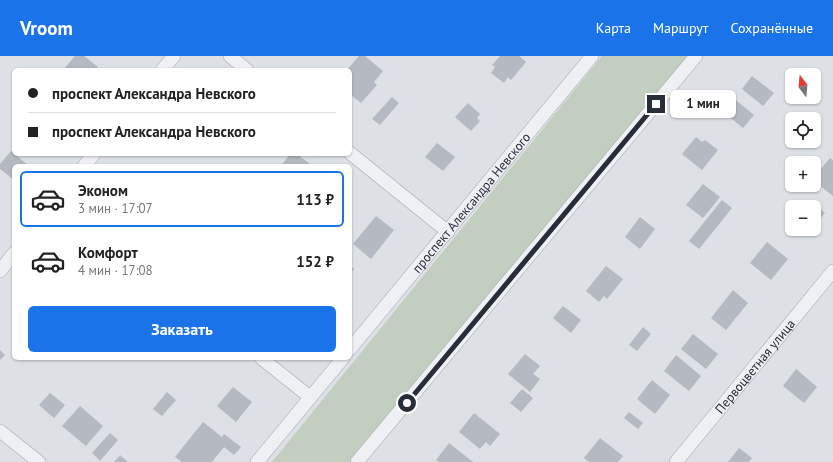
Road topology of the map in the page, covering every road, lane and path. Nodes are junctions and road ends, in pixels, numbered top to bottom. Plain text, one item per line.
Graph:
1 (174, 56) edge
2 (230, 56) edge
3 (592, 56) edge
4 (696, 56) edge
5 (164, 68) edge
6 (245, 68) edge
7 (352, 155) edge
8 (92, 156) edge
9 (86, 164) edge
10 (448, 232) junction
11 (12, 256) edge
12 (0, 271) edge
13 (833, 271) edge
14 (352, 347) edge
15 (264, 360) edge
16 (341, 360) edge
17 (310, 397) junction
18 (0, 431) edge
19 (39, 462) edge
20 (257, 462) edge
21 (357, 462) edge
22 (676, 462) edge

1 - 5 street
2 - 6 street
3 - 10 street, проспект Александра Невского
4 - 21 street
7 - 10 street
8 - 9 street
10 - 14 street, проспект Александра Невского
11 - 12 street
13 - 22 street, Первоцветная улица
15 - 17 street
16 - 17 street
17 - 20 street
18 - 19 street

